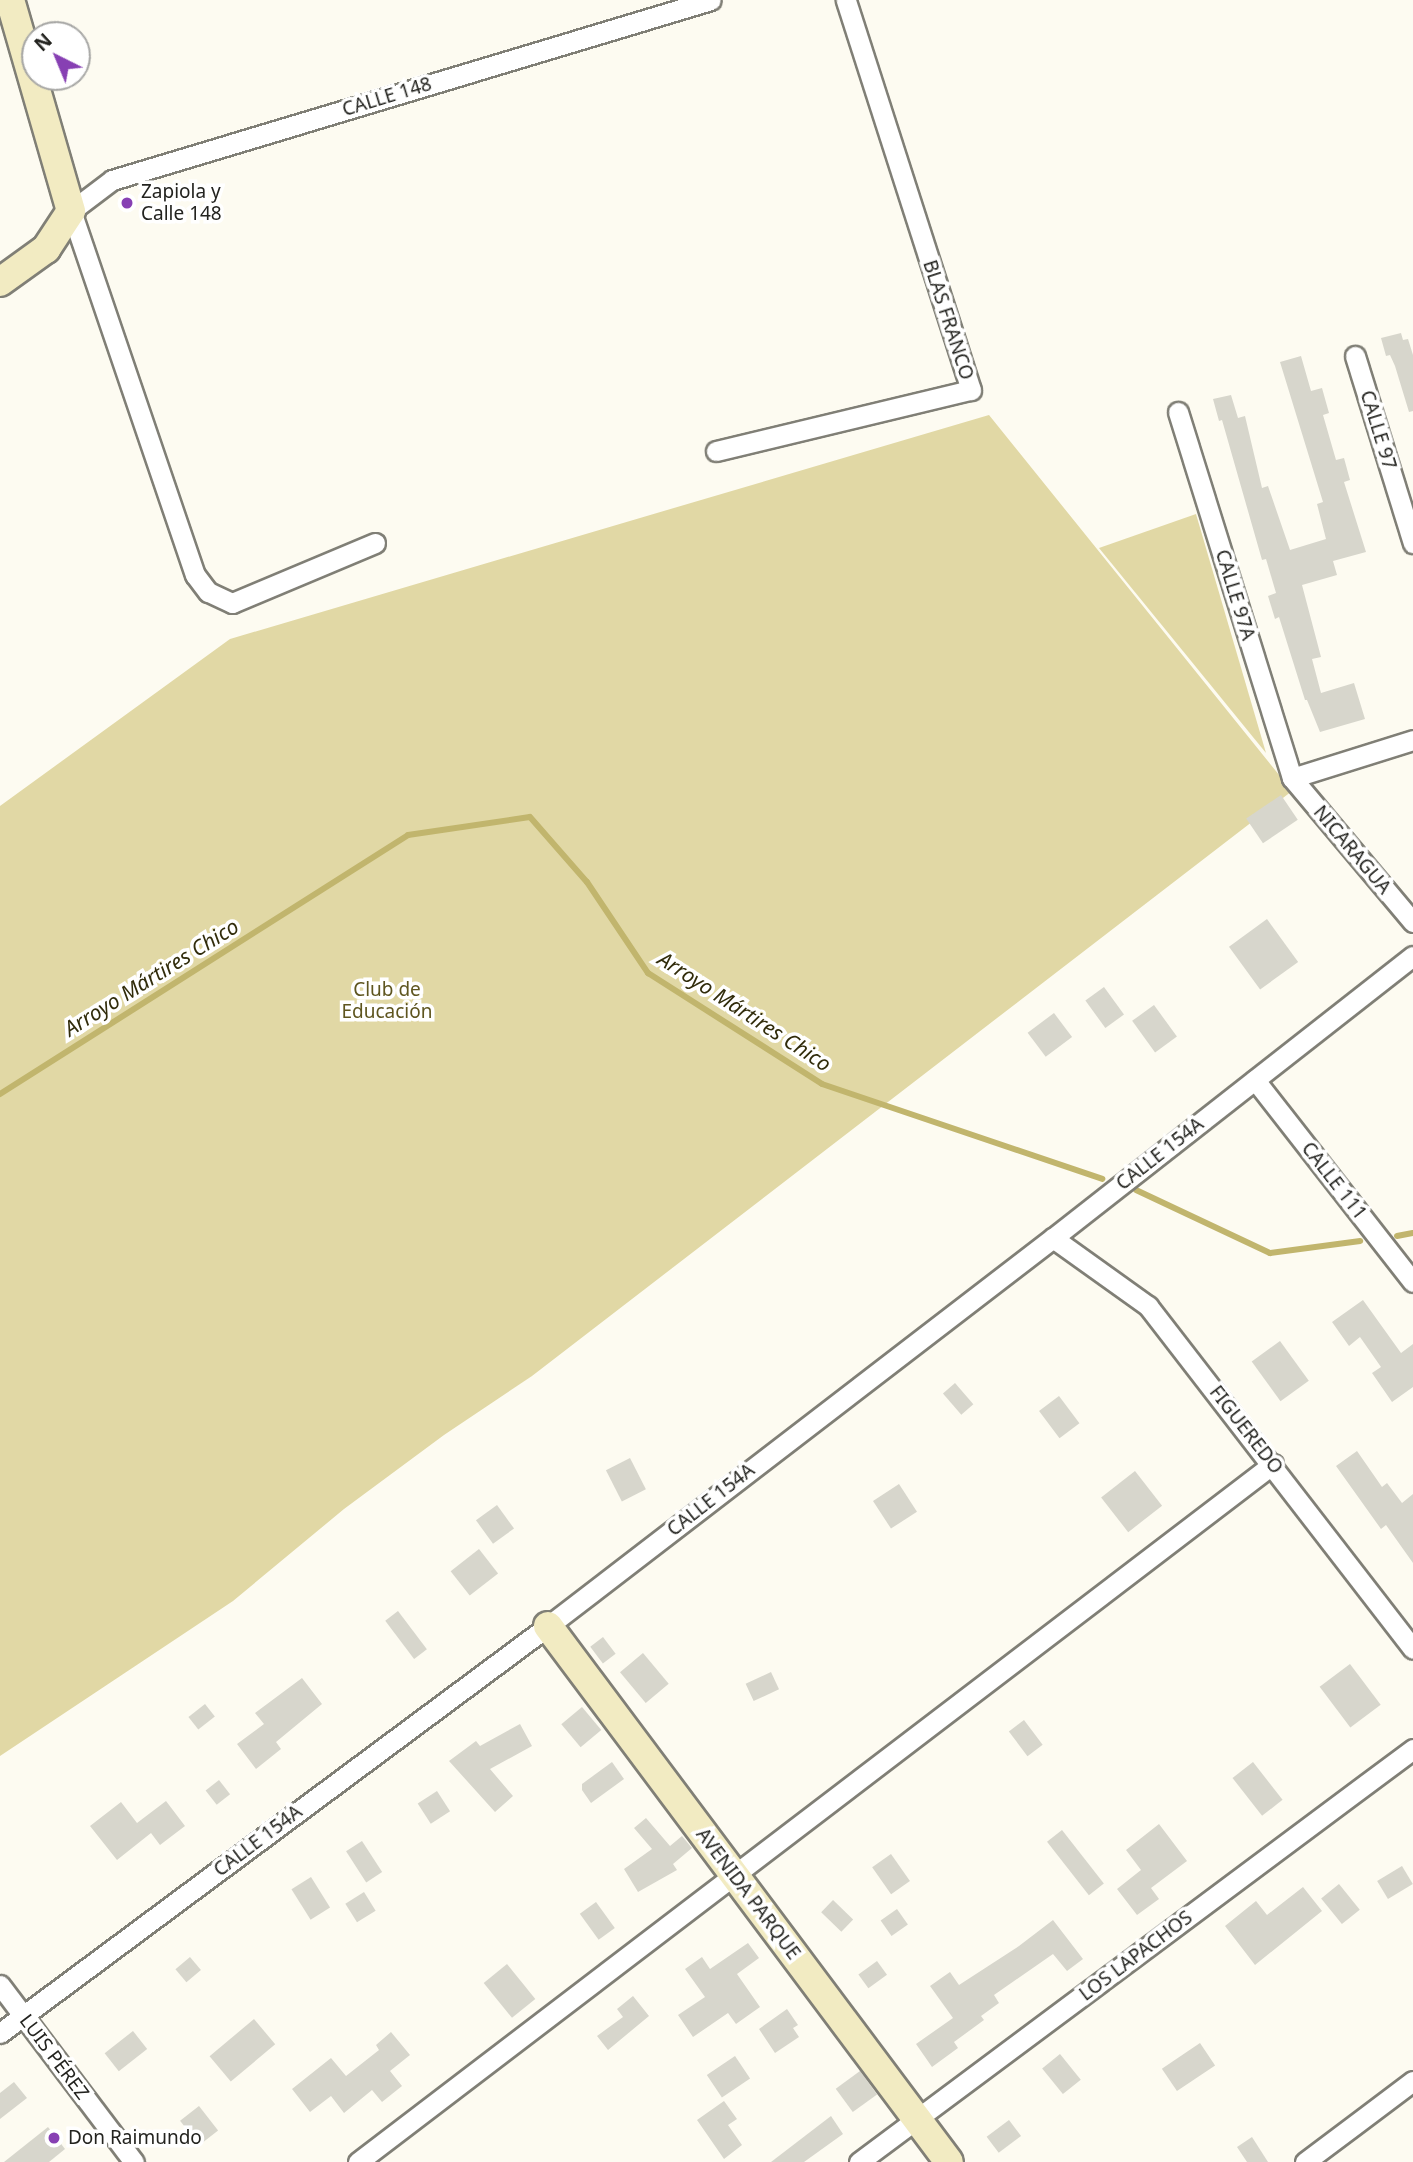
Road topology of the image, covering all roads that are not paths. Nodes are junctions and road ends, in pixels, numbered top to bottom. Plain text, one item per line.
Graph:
1 (10, 0) edge
2 (711, 0) edge
3 (846, 0) edge
4 (71, 211) junction
5 (0, 282) edge
6 (1355, 356) dead end
7 (1178, 412) dead end
8 (716, 451) dead end
9 (375, 543) dead end
10 (1413, 543) edge
11 (1413, 740) edge
12 (1292, 778) junction
13 (1413, 922) edge
14 (1413, 956) edge
15 (1255, 1080) junction
16 (1053, 1238) junction
17 (1413, 1282) edge
18 (1273, 1464) junction
19 (548, 1626) junction
20 (1413, 1649) edge
21 (1413, 1749) edge
22 (735, 1876) junction
23 (0, 1985) edge
24 (23, 2016) junction
25 (0, 2033) edge
26 (1413, 2081) edge
27 (917, 2119) junction
28 (134, 2162) edge
29 (358, 2162) edge
30 (859, 2162) edge
31 (949, 2162) edge
32 (1305, 2162) edge

1 - 4 street
2 - 4 street, CALLE 148
3 - 8 street, BLAS FRANCO
4 - 5 street
4 - 9 street
6 - 10 street, CALLE 97
7 - 12 street, CALLE 97A
11 - 12 street
12 - 13 street, NICARAGUA
14 - 15 street, CALLE 154A
15 - 16 street, CALLE 154A
15 - 17 street, CALLE 111
16 - 18 street, FIGUEREDO
16 - 19 street, CALLE 154A
18 - 20 street, FIGUEREDO
18 - 22 street
19 - 22 street, AVENIDA PARQUE
19 - 24 street, CALLE 154A
21 - 27 street, LOS LAPACHOS
22 - 27 street, AVENIDA PARQUE
22 - 29 street
23 - 24 street, LUIS PÉREZ
24 - 25 street, CALLE 154A
24 - 28 street, LUIS PÉREZ
26 - 32 street
27 - 30 street, LOS LAPACHOS
27 - 31 street, AVENIDA PARQUE

